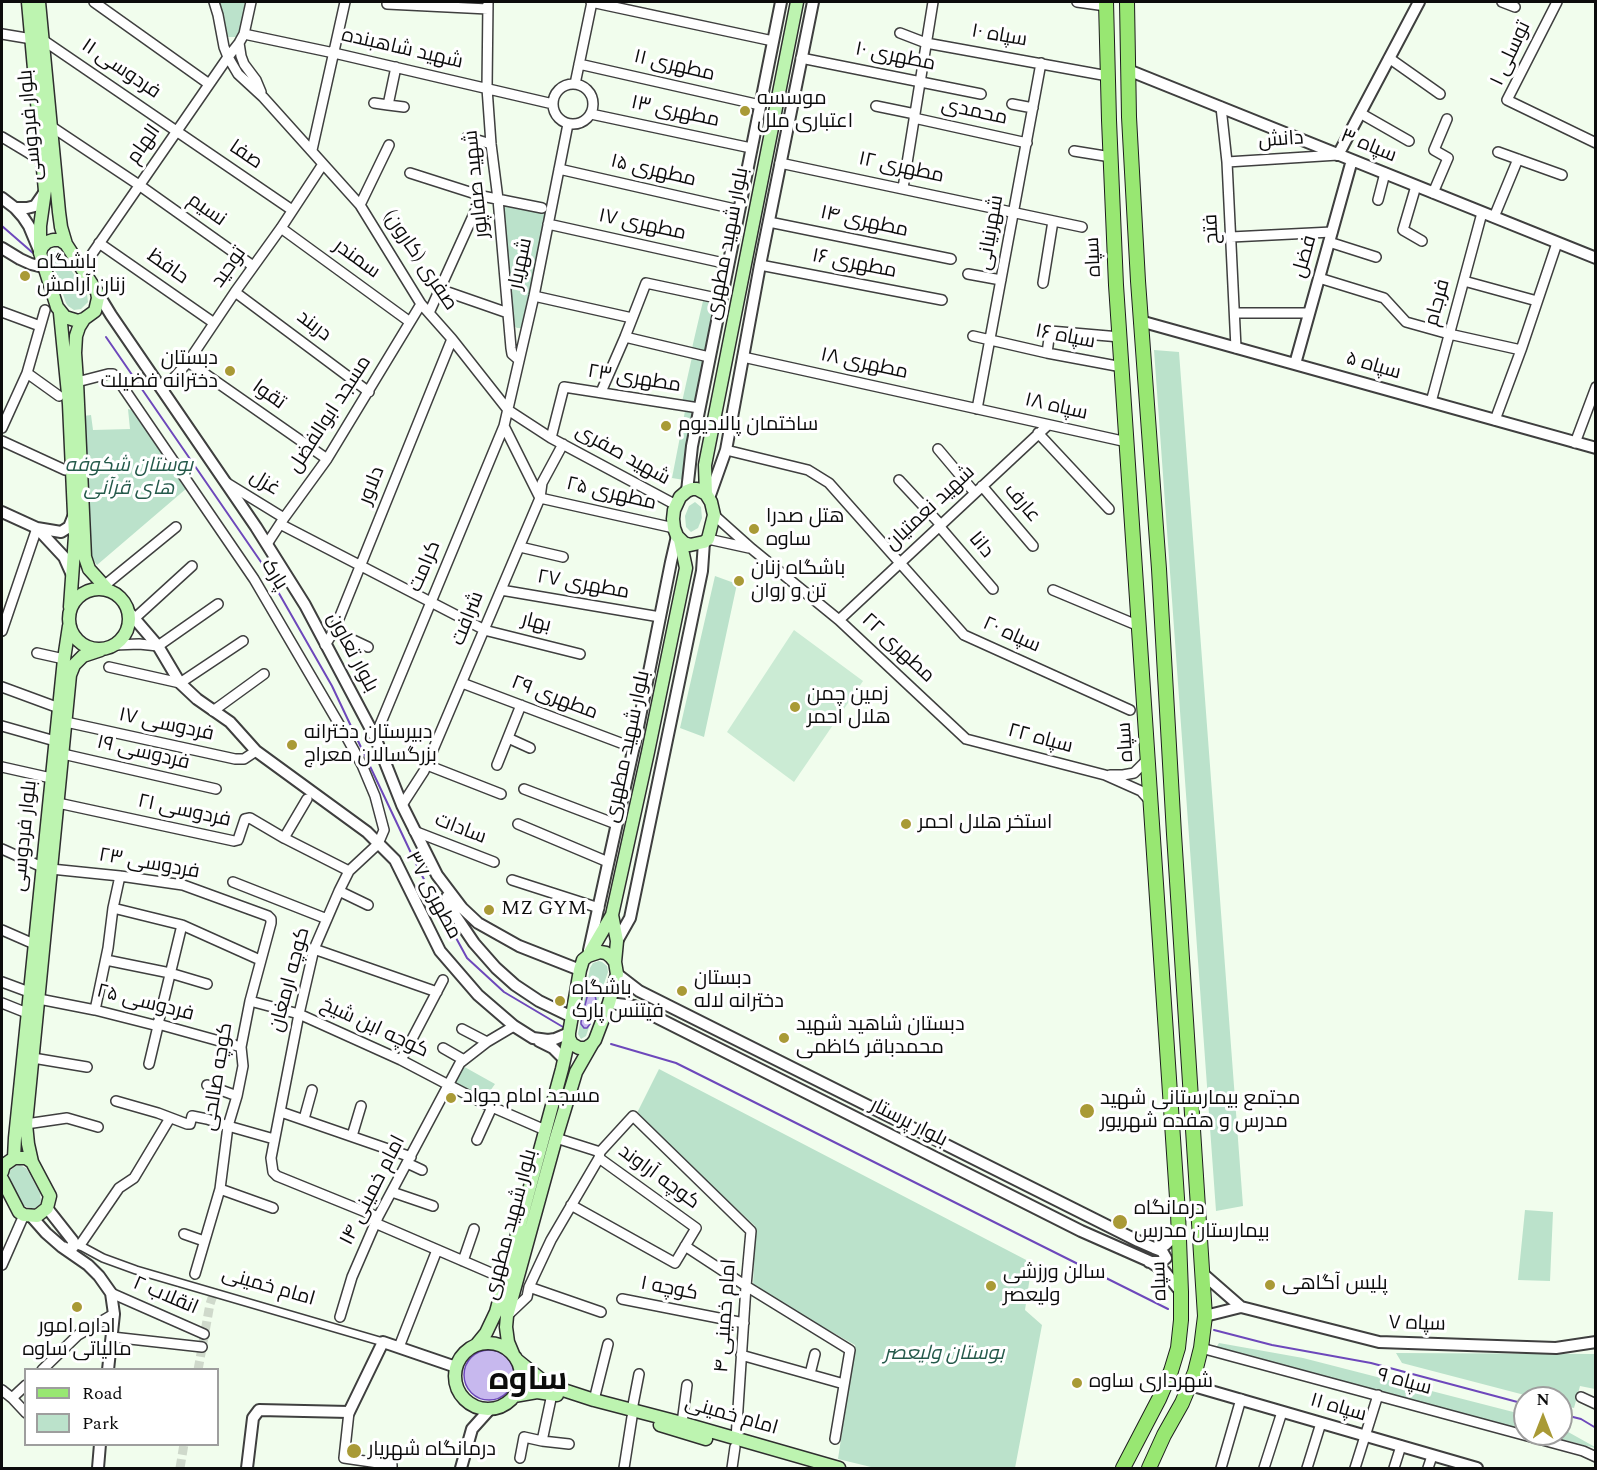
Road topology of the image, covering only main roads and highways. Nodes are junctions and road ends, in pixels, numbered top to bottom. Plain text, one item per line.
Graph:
1 (28, 2) edge
2 (39, 2) edge
3 (797, 2) edge
4 (1127, 2) edge
5 (1106, 4) edge
6 (37, 39) junction
7 (1128, 70) junction
8 (1108, 73) junction
9 (66, 244) junction
10 (40, 253) junction
11 (60, 313) junction
12 (87, 318) junction
13 (705, 465) junction
14 (689, 490) junction
15 (708, 496) junction
16 (677, 535) junction
17 (704, 541) junction
18 (686, 568) junction
19 (106, 588) junction
20 (70, 607) junction
21 (69, 626) junction
22 (101, 650) junction
23 (47, 868) junction
24 (612, 915) junction
25 (588, 956) junction
26 (616, 968) junction
27 (34, 995) junction
28 (569, 1036) junction
29 (592, 1044) junction
30 (14, 1158) junction
31 (32, 1162) junction
32 (2, 1176) edge
33 (501, 1314) junction
34 (477, 1344) junction
35 (515, 1357) junction
36 (514, 1396) junction
37 (632, 1414) junction
38 (736, 1443) junction
39 (1137, 1445) junction
40 (1152, 1463) edge
41 (808, 1468) edge
42 (839, 1468) edge
43 (1123, 1468) edge

1 - 6 main road, بلوار فردوسی
2 - 6 main road, بلوار فردوسی
3 - 13 main road, بلوار شهید مطهری
4 - 7 main road, سپاه
5 - 8 main road, سپاه
6 - 9 main road, بلوار فردوسی
6 - 10 main road, بلوار فردوسی
7 - 8 main road
7 - 40 main road, سپاه
8 - 39 main road, سپاه
9 - 10 main road
9 - 12 main road
10 - 11 main road, بلوار فردوسی
11 - 12 main road
11 - 20 main road
12 - 19 main road
13 - 14 main road
13 - 15 main road, بلوار شهید مطهری
14 - 15 main road
14 - 16 main road
15 - 17 main road
16 - 17 main road
16 - 18 main road, بلوار شهید مطهری
17 - 18 main road
18 - 24 main road, بلوار شهید مطهری
19 - 20 main road
19 - 22 main road
20 - 21 main road
21 - 22 main road
21 - 23 main road, بلوار فردوسی
22 - 23 main road, بلوار فردوسی
23 - 27 main road, بلوار فردوسی
23 - 27 main road, بلوار فردوسی
24 - 25 main road
24 - 26 main road, بلوار شهید مطهری
25 - 26 main road
25 - 28 main road, بلوار شهید مطهری
26 - 29 main road, بلوار شهید مطهری
27 - 30 main road, بلوار فردوسی
27 - 31 main road, بلوار فردوسی
28 - 29 main road
28 - 33 main road, بلوار شهید مطهری
29 - 33 main road, بلوار شهید مطهری
30 - 31 main road
30 - 32 main road
31 - 32 main road
33 - 34 main road
33 - 35 main road
34 - 35 main road
34 - 36 main road
35 - 36 main road
35 - 37 main road, امام خمینی
36 - 37 main road, امام خمینی
37 - 38 main road, امام خمینی
37 - 38 main road, امام خمینی
38 - 41 main road, امام خمینی
38 - 42 main road, امام خمینی
39 - 40 main road
39 - 43 main road, سپاه

